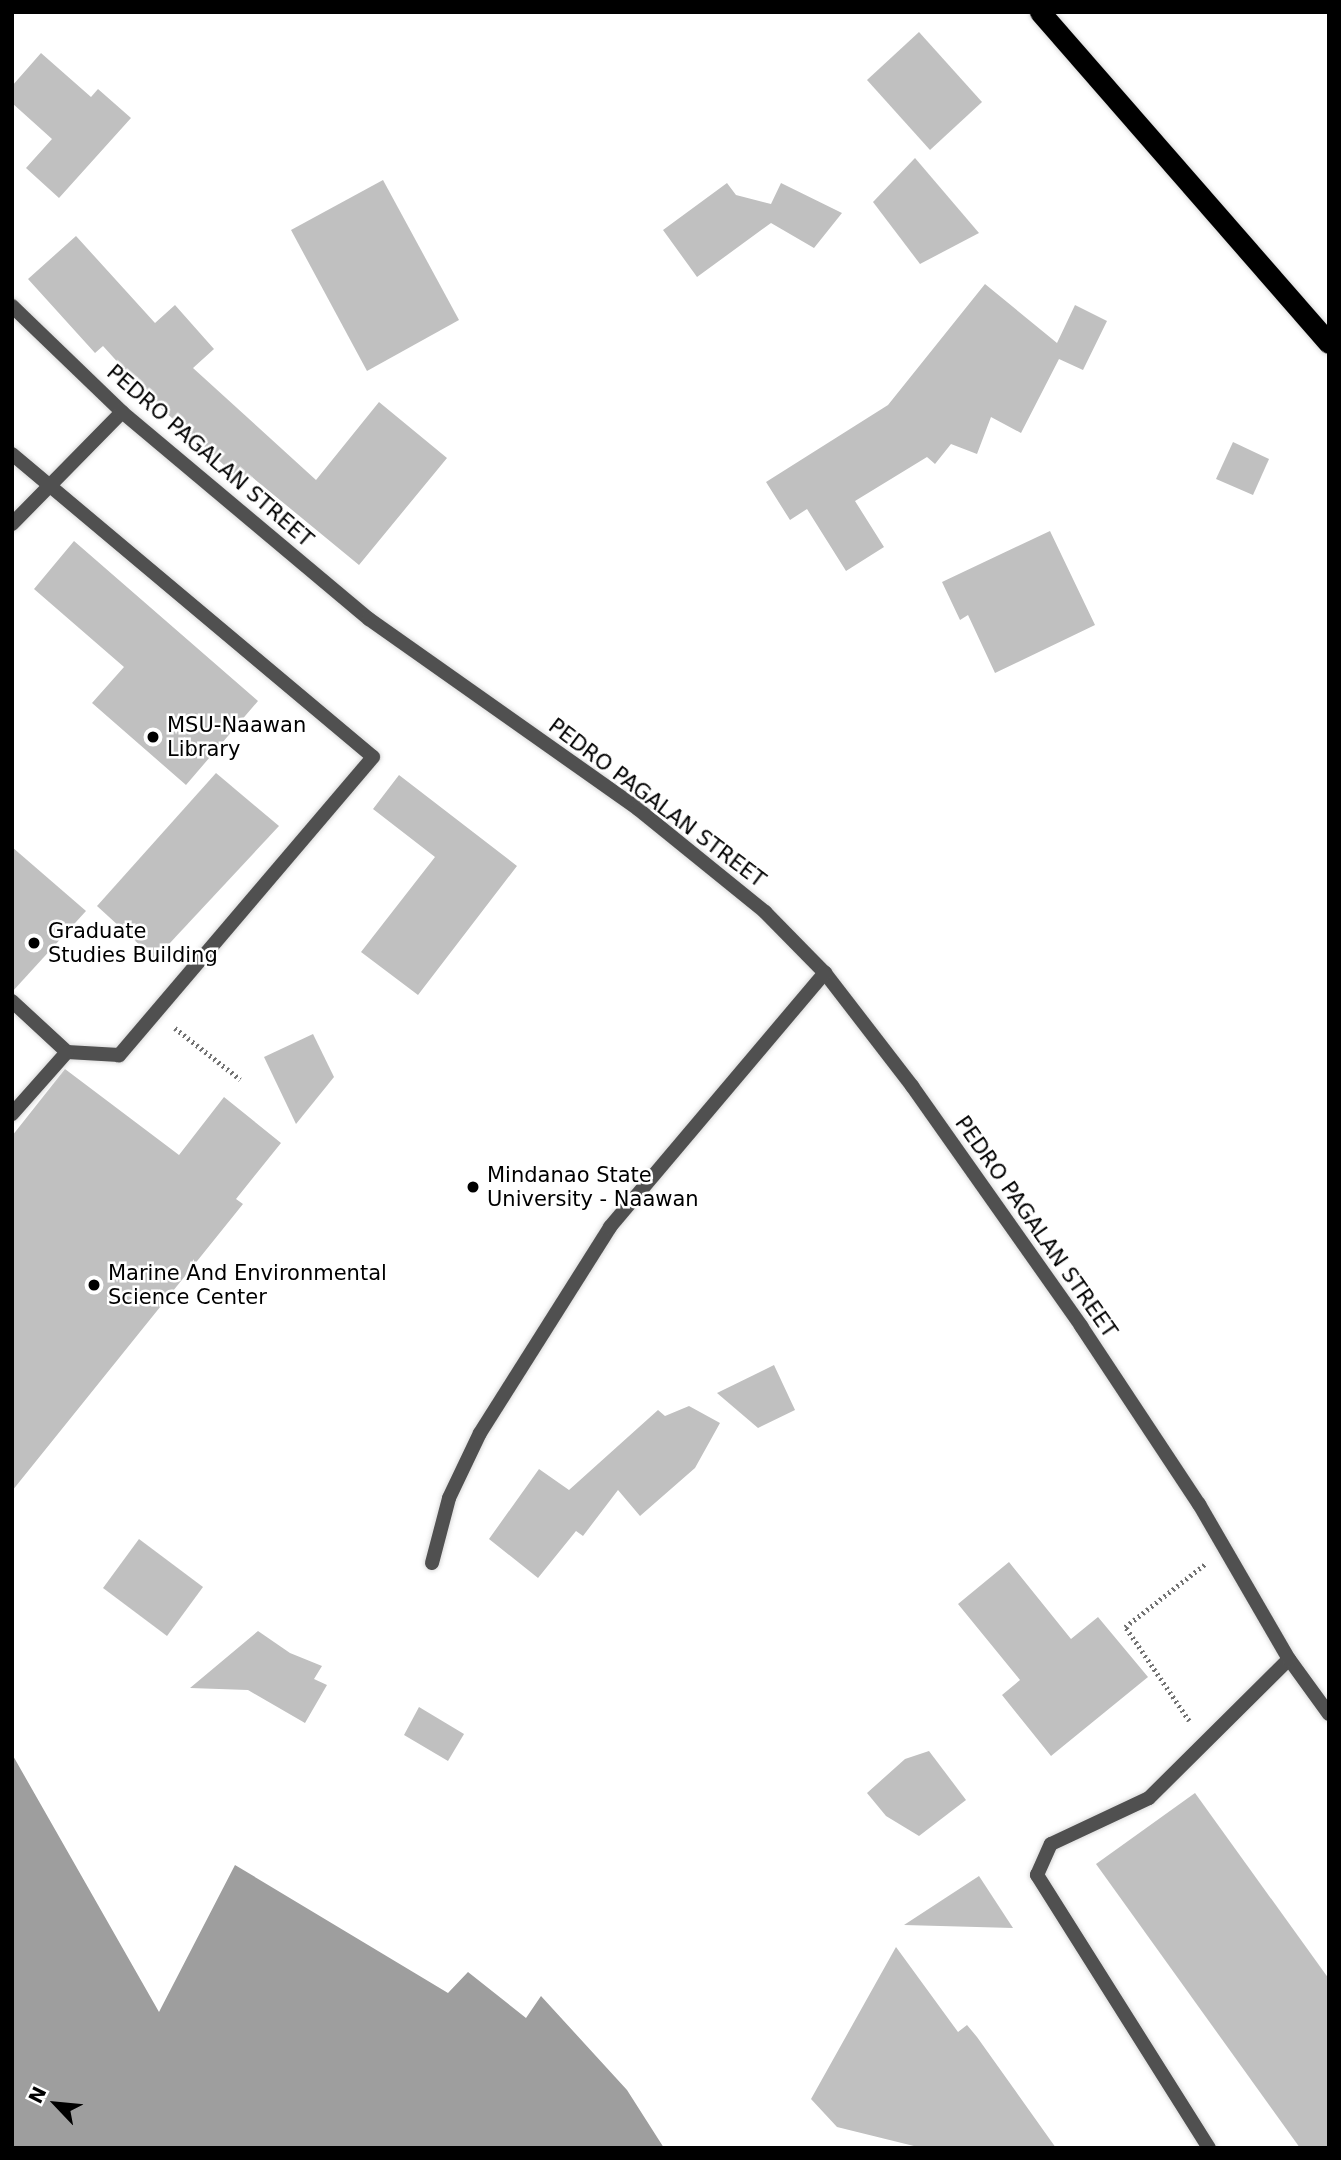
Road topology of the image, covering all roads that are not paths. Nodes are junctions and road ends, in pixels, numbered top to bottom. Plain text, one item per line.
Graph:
1 (1040, 12) edge
2 (12, 306) edge
3 (1329, 344) edge
4 (122, 412) junction
5 (12, 454) edge
6 (48, 488) junction
7 (12, 524) edge
8 (825, 973) junction
9 (12, 1001) edge
10 (67, 1052) junction
11 (12, 1114) edge
12 (432, 1563) dead end
13 (1289, 1659) junction
14 (1329, 1714) edge
15 (1209, 2148) edge

1 - 3 highway
2 - 4 street, PEDRO PAGALAN STREET
4 - 6 street
4 - 8 street, PEDRO PAGALAN STREET
5 - 6 street
6 - 7 street
6 - 10 street
8 - 12 street
8 - 13 street, PEDRO PAGALAN STREET
9 - 10 street
10 - 11 street
13 - 14 street, PEDRO PAGALAN STREET
13 - 15 street

